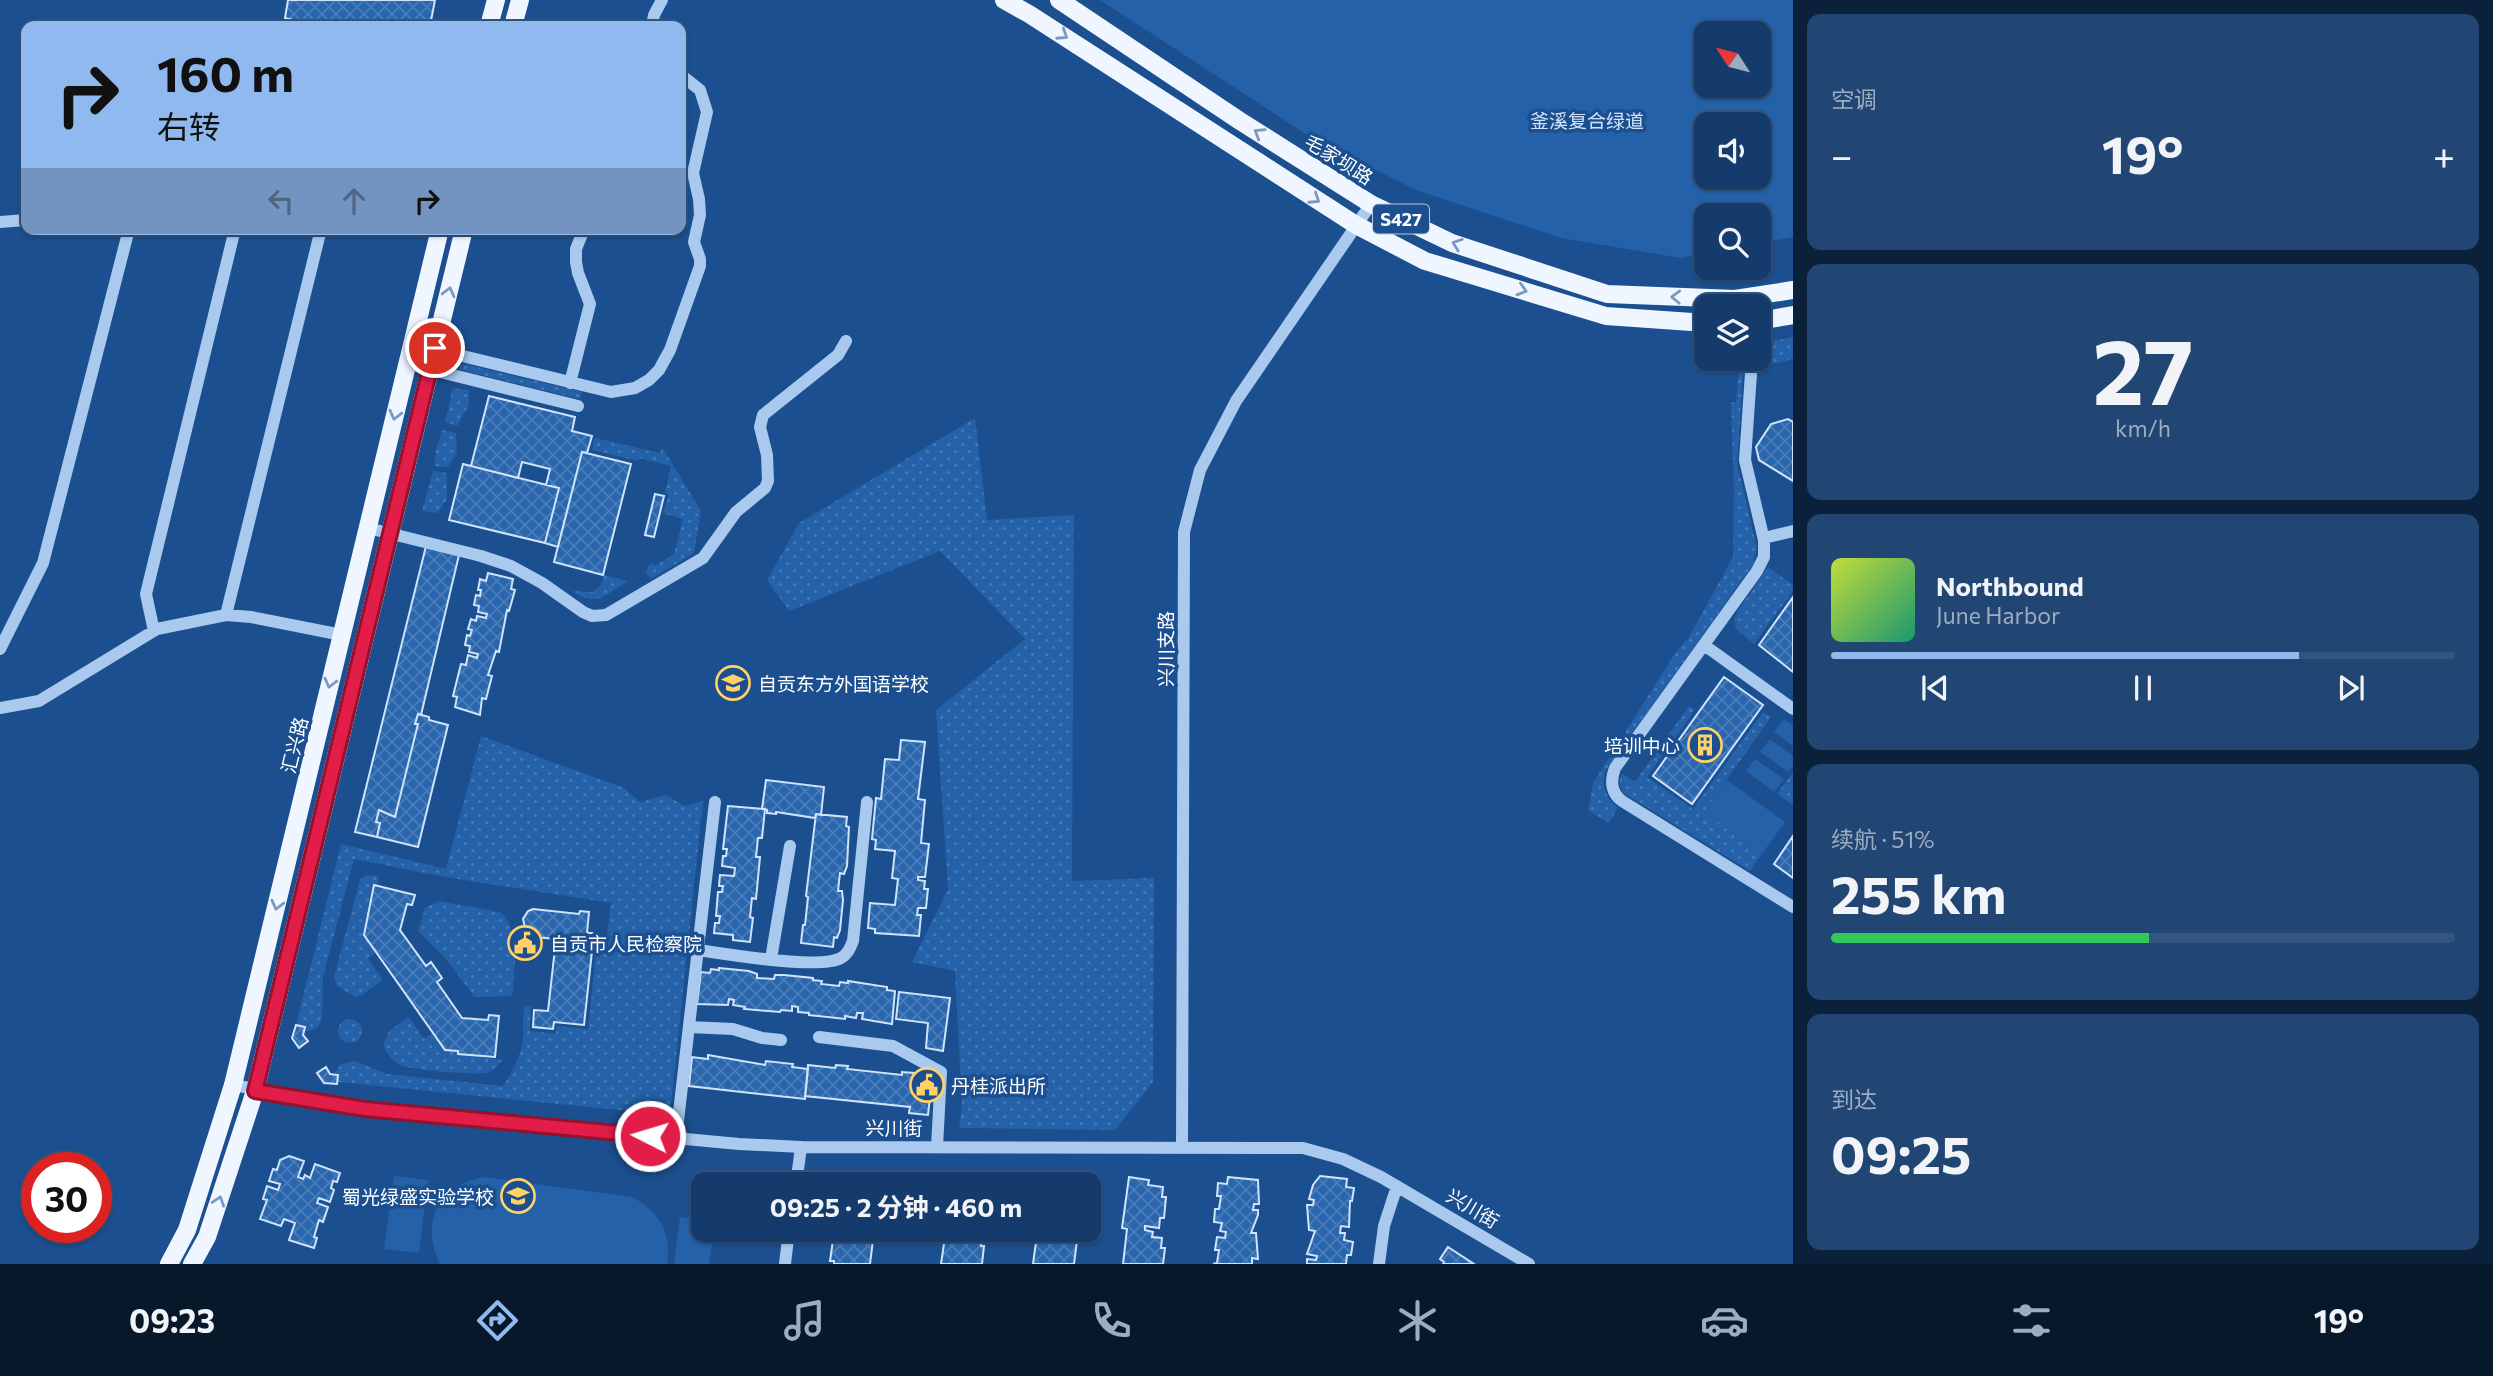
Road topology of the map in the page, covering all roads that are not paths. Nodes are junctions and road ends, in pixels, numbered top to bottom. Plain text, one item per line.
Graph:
1 (496, 0) edge
2 (520, 0) edge
3 (662, 0) edge
4 (1004, 0) edge
5 (1059, 0) edge
6 (490, 21) edge
7 (514, 21) edge
8 (653, 21) edge
9 (686, 79) edge
10 (1371, 204) junction
11 (21, 220) edge
12 (0, 222) edge
13 (1356, 225) junction
14 (127, 235) edge
15 (234, 235) edge
16 (320, 235) edge
17 (439, 235) edge
18 (463, 235) edge
19 (582, 235) edge
20 (1793, 290) edge
21 (1793, 315) edge
22 (1771, 319) edge
23 (1694, 322) edge
24 (846, 341) dead end
25 (413, 344) junction
26 (435, 348) junction
27 (408, 364) junction
28 (430, 370) junction
29 (1751, 371) edge
30 (570, 383) junction
31 (578, 406) dead end
32 (368, 528) junction
33 (1793, 531) edge
34 (390, 533) junction
35 (1764, 538) junction
36 (226, 615) junction
37 (154, 631) junction
38 (342, 635) junction
39 (1704, 645) junction
40 (0, 649) edge
41 (0, 708) edge
42 (1793, 709) edge
43 (715, 802) dead end
44 (866, 802) dead end
45 (790, 846) dead end
46 (1793, 906) edge
47 (698, 950) junction
48 (771, 959) junction
49 (689, 1027) junction
50 (819, 1037) dead end
51 (781, 1040) dead end
52 (233, 1085) junction
53 (255, 1091) junction
54 (676, 1138) junction
55 (801, 1146) junction
56 (937, 1147) junction
57 (1182, 1147) junction
58 (798, 1172) edge
59 (1397, 1186) junction
60 (788, 1242) edge
61 (169, 1264) edge
62 (192, 1264) edge
63 (785, 1264) edge
64 (1379, 1264) edge
65 (1529, 1264) edge

1 - 6 main road
2 - 7 main road
3 - 8 street
4 -> 13 main road, S427
10 -> 5 main road, 毛家坝路 / S427
9 - 30 street
10 - 13 street, 兴川支路
20 -> 10 main road, 毛家坝路 / S427
11 - 12 street
13 -> 23 main road, S427
13 - 57 street, 兴川支路
14 - 40 street
15 - 37 street
16 - 36 street
17 - 25 main road, 汇兴路
26 -> 18 main road
19 - 30 street
21 - 22 main road
24 - 34 street
25 - 26 street
25 - 27 main road, 汇兴路
26 - 28 main road
26 - 30 street
27 - 28 street
27 -> 32 main road, 汇兴路
28 - 31 street
28 - 34 main road
29 - 35 street
32 - 34 street
32 - 38 main road, 汇兴路
33 - 35 street
34 - 53 main road
35 - 39 street
36 - 37 street
36 - 38 street
37 - 41 street
38 -> 52 main road, 汇兴路
39 - 42 street
39 - 46 street
43 - 47 street
44 - 48 street
45 - 48 street
47 - 48 street
47 - 49 street
49 - 51 street
49 - 54 street
50 - 56 street
52 - 53 street, 兴川街
52 - 61 main road, 汇兴路
53 - 54 street, 兴川街
62 -> 53 main road
54 - 55 street, 兴川街
55 - 56 street, 兴川街
55 - 58 street
56 - 57 street, 兴川街
57 - 59 street, 兴川街
59 - 64 street
59 - 65 street, 兴川街
60 - 63 street

